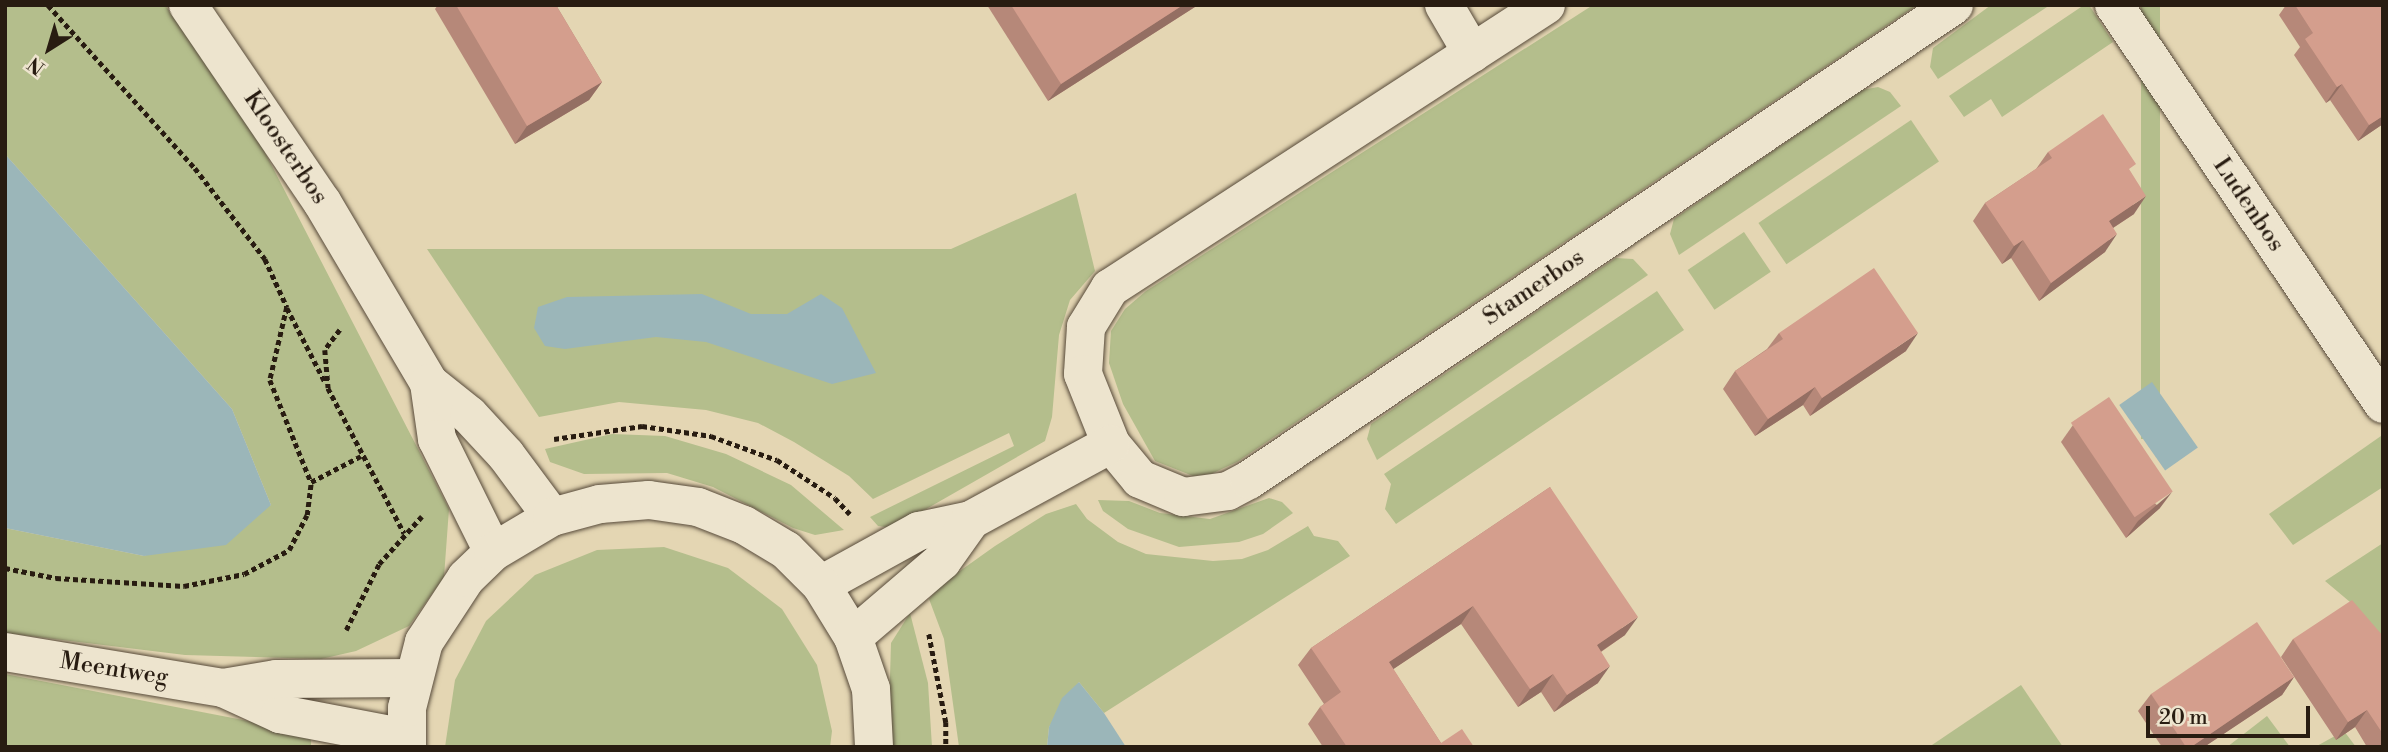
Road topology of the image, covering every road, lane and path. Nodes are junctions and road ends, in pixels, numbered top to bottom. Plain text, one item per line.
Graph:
1 (48, 5) edge
2 (188, 5) edge
3 (1444, 5) edge
4 (1546, 5) edge
5 (1954, 5) edge
6 (2114, 5) edge
7 (1472, 53) junction
8 (377, 292) junction
9 (287, 307) junction
10 (429, 383) junction
11 (328, 388) junction
12 (2383, 404) edge
13 (1111, 444) junction
14 (361, 456) junction
15 (311, 482) junction
16 (552, 517) junction
17 (971, 520) junction
18 (493, 552) junction
19 (5, 568) edge
20 (821, 585) junction
21 (853, 637) junction
22 (5, 652) edge
23 (333, 677) junction
24 (413, 678) junction
25 (223, 688) junction
26 (406, 742) edge
27 (874, 747) edge

1 - 9 path
2 - 8 street, Kloosterbos
3 - 7 street
4 - 7 street, Stamerbos
5 - 13 street, Stamerbos
6 - 12 street, Ludenbos
7 - 13 street, Stamerbos
8 - 10 street, Kloosterbos
8 - 11 path
9 - 11 path
9 - 15 path
10 - 16 street, Kloosterbos
10 - 18 street, Kloosterbos
11 - 14 path
13 - 17 street
14 - 15 path
14 - 23 path
15 - 19 path
16 - 18 street
16 - 20 street
17 - 20 street
17 - 21 street
18 - 24 street
20 - 21 street
21 - 27 street
22 - 25 street, Meentweg
23 - 24 street, Meentweg
23 - 25 street, Meentweg
24 - 26 street
25 - 26 street, Meentweg

